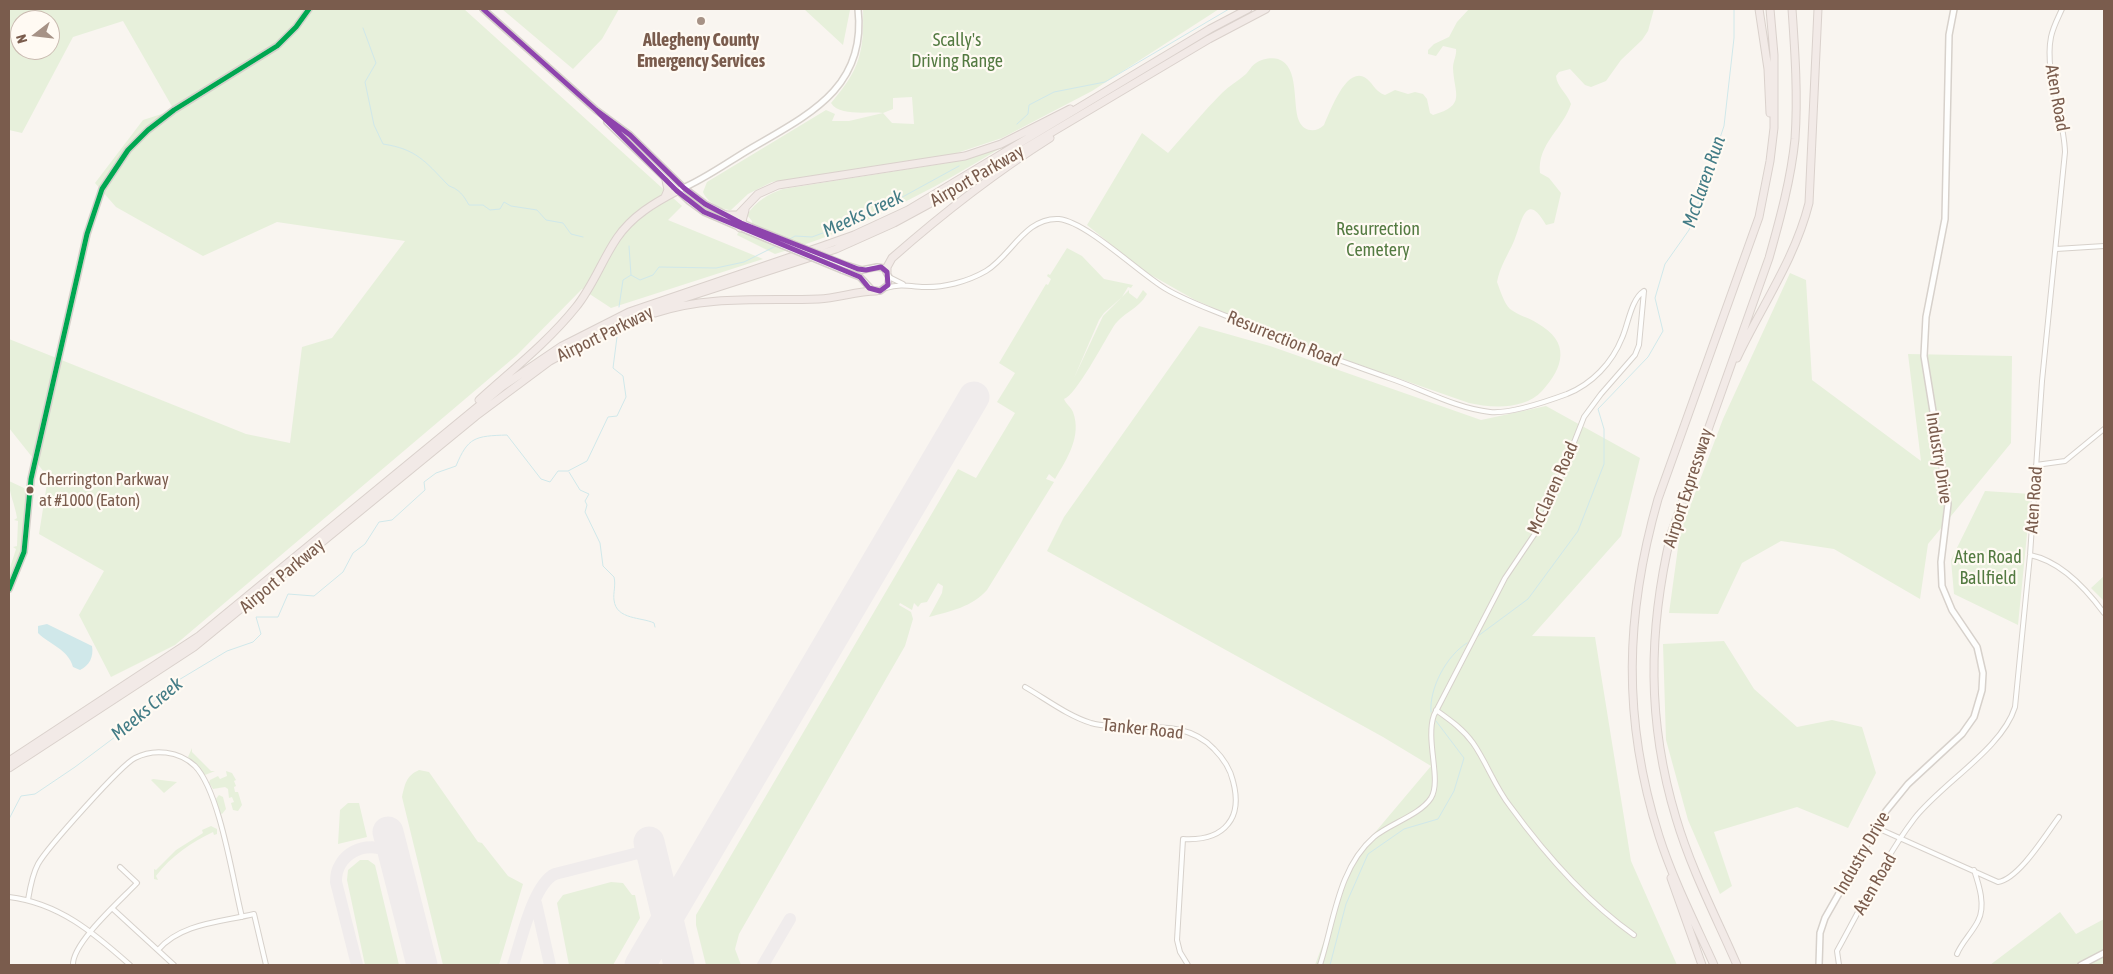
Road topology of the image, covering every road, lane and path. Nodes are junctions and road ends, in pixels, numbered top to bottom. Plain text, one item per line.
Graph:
1 (309, 9) edge
2 (483, 9) edge
3 (858, 9) edge
4 (1248, 9) edge
5 (1266, 9) edge
6 (1759, 9) edge
7 (1770, 9) edge
8 (1792, 9) edge
9 (1818, 9) edge
10 (1954, 9) edge
11 (2062, 9) edge
12 (1190, 51) junction
13 (1123, 82) junction
14 (596, 110) junction
15 (666, 180) junction
16 (680, 190) junction
17 (1765, 190) junction
18 (665, 197) junction
19 (745, 209) junction
20 (726, 215) junction
21 (740, 225) junction
22 (2104, 246) edge
23 (2056, 250) junction
24 (842, 267) junction
25 (888, 275) junction
26 (906, 285) junction
27 (886, 288) junction
28 (876, 291) junction
29 (1644, 291) joint
30 (614, 327) junction
31 (2104, 429) edge
32 (434, 441) junction
33 (1702, 441) junction
34 (2036, 465) junction
35 (2030, 555) junction
36 (9, 589) edge
37 (2104, 614) edge
38 (1025, 687) dead end
39 (1436, 710) junction
40 (1637, 740) junction
41 (9, 761) edge
42 (9, 769) edge
43 (2059, 817) dead end
44 (1875, 827) junction
45 (1902, 839) junction
46 (120, 866) dead end
47 (1974, 870) junction
48 (9, 897) edge
49 (28, 900) junction
50 (113, 909) junction
51 (242, 917) junction
52 (92, 931) junction
53 (1634, 936) dead end
54 (158, 950) junction
55 (2104, 953) edge
56 (1957, 954) dead end
57 (73, 965) edge
58 (130, 965) edge
59 (174, 965) edge
60 (266, 965) edge
61 (1188, 965) edge
62 (1320, 965) edge
63 (1702, 965) edge
64 (1714, 965) edge
65 (1738, 965) edge
66 (1819, 965) edge
67 (1839, 965) edge
68 (2081, 965) edge

1 - 36 street
2 - 14 street
3 - 16 street
4 - 13 highway, Airport Parkway
5 - 12 highway, Airport Parkway
6 - 17 highway
7 - 17 highway, Airport Expressway
8 - 33 highway, Airport Expressway
9 - 33 highway
10 - 44 street, Industry Drive
11 - 23 street, Aten Road
12 - 25 highway
12 - 30 highway, Airport Parkway
13 - 19 highway
13 - 32 highway, Airport Parkway
14 - 15 street
14 - 16 street
15 - 16 street
15 - 18 highway
16 - 18 highway
16 - 20 street
16 - 21 street
17 - 40 highway, Airport Expressway
18 - 32 highway
19 - 20 highway
19 - 21 highway
20 - 21 street
21 - 24 street, bridge
22 - 23 street
23 - 34 street, Aten Road
24 - 25 street
24 - 28 street
25 - 26 street, Resurrection Road
25 - 27 street
26 - 27 street, Resurrection Road
26 - 29 street, Resurrection Road
27 - 28 street
28 - 30 highway
29 - 39 street, McClaren Road
30 - 42 highway, Airport Parkway
31 - 34 street
32 - 41 highway, Airport Parkway
33 - 65 highway, Airport Expressway
34 - 35 street, Aten Road
35 - 37 street
35 - 45 street, Aten Road
38 - 61 street, Tanker Road
39 - 53 street
39 - 62 street, McClaren Road
40 - 63 highway
40 - 64 highway, Airport Expressway
43 - 47 street
44 - 45 street
44 - 66 street, Industry Drive
45 - 47 street
45 - 67 street, Aten Road
46 - 50 street
47 - 56 street
48 - 49 street
49 - 51 street
49 - 52 street
50 - 52 street
50 - 54 street
51 - 54 street
51 - 60 street
52 - 57 street
52 - 58 street
54 - 59 street
55 - 68 street

